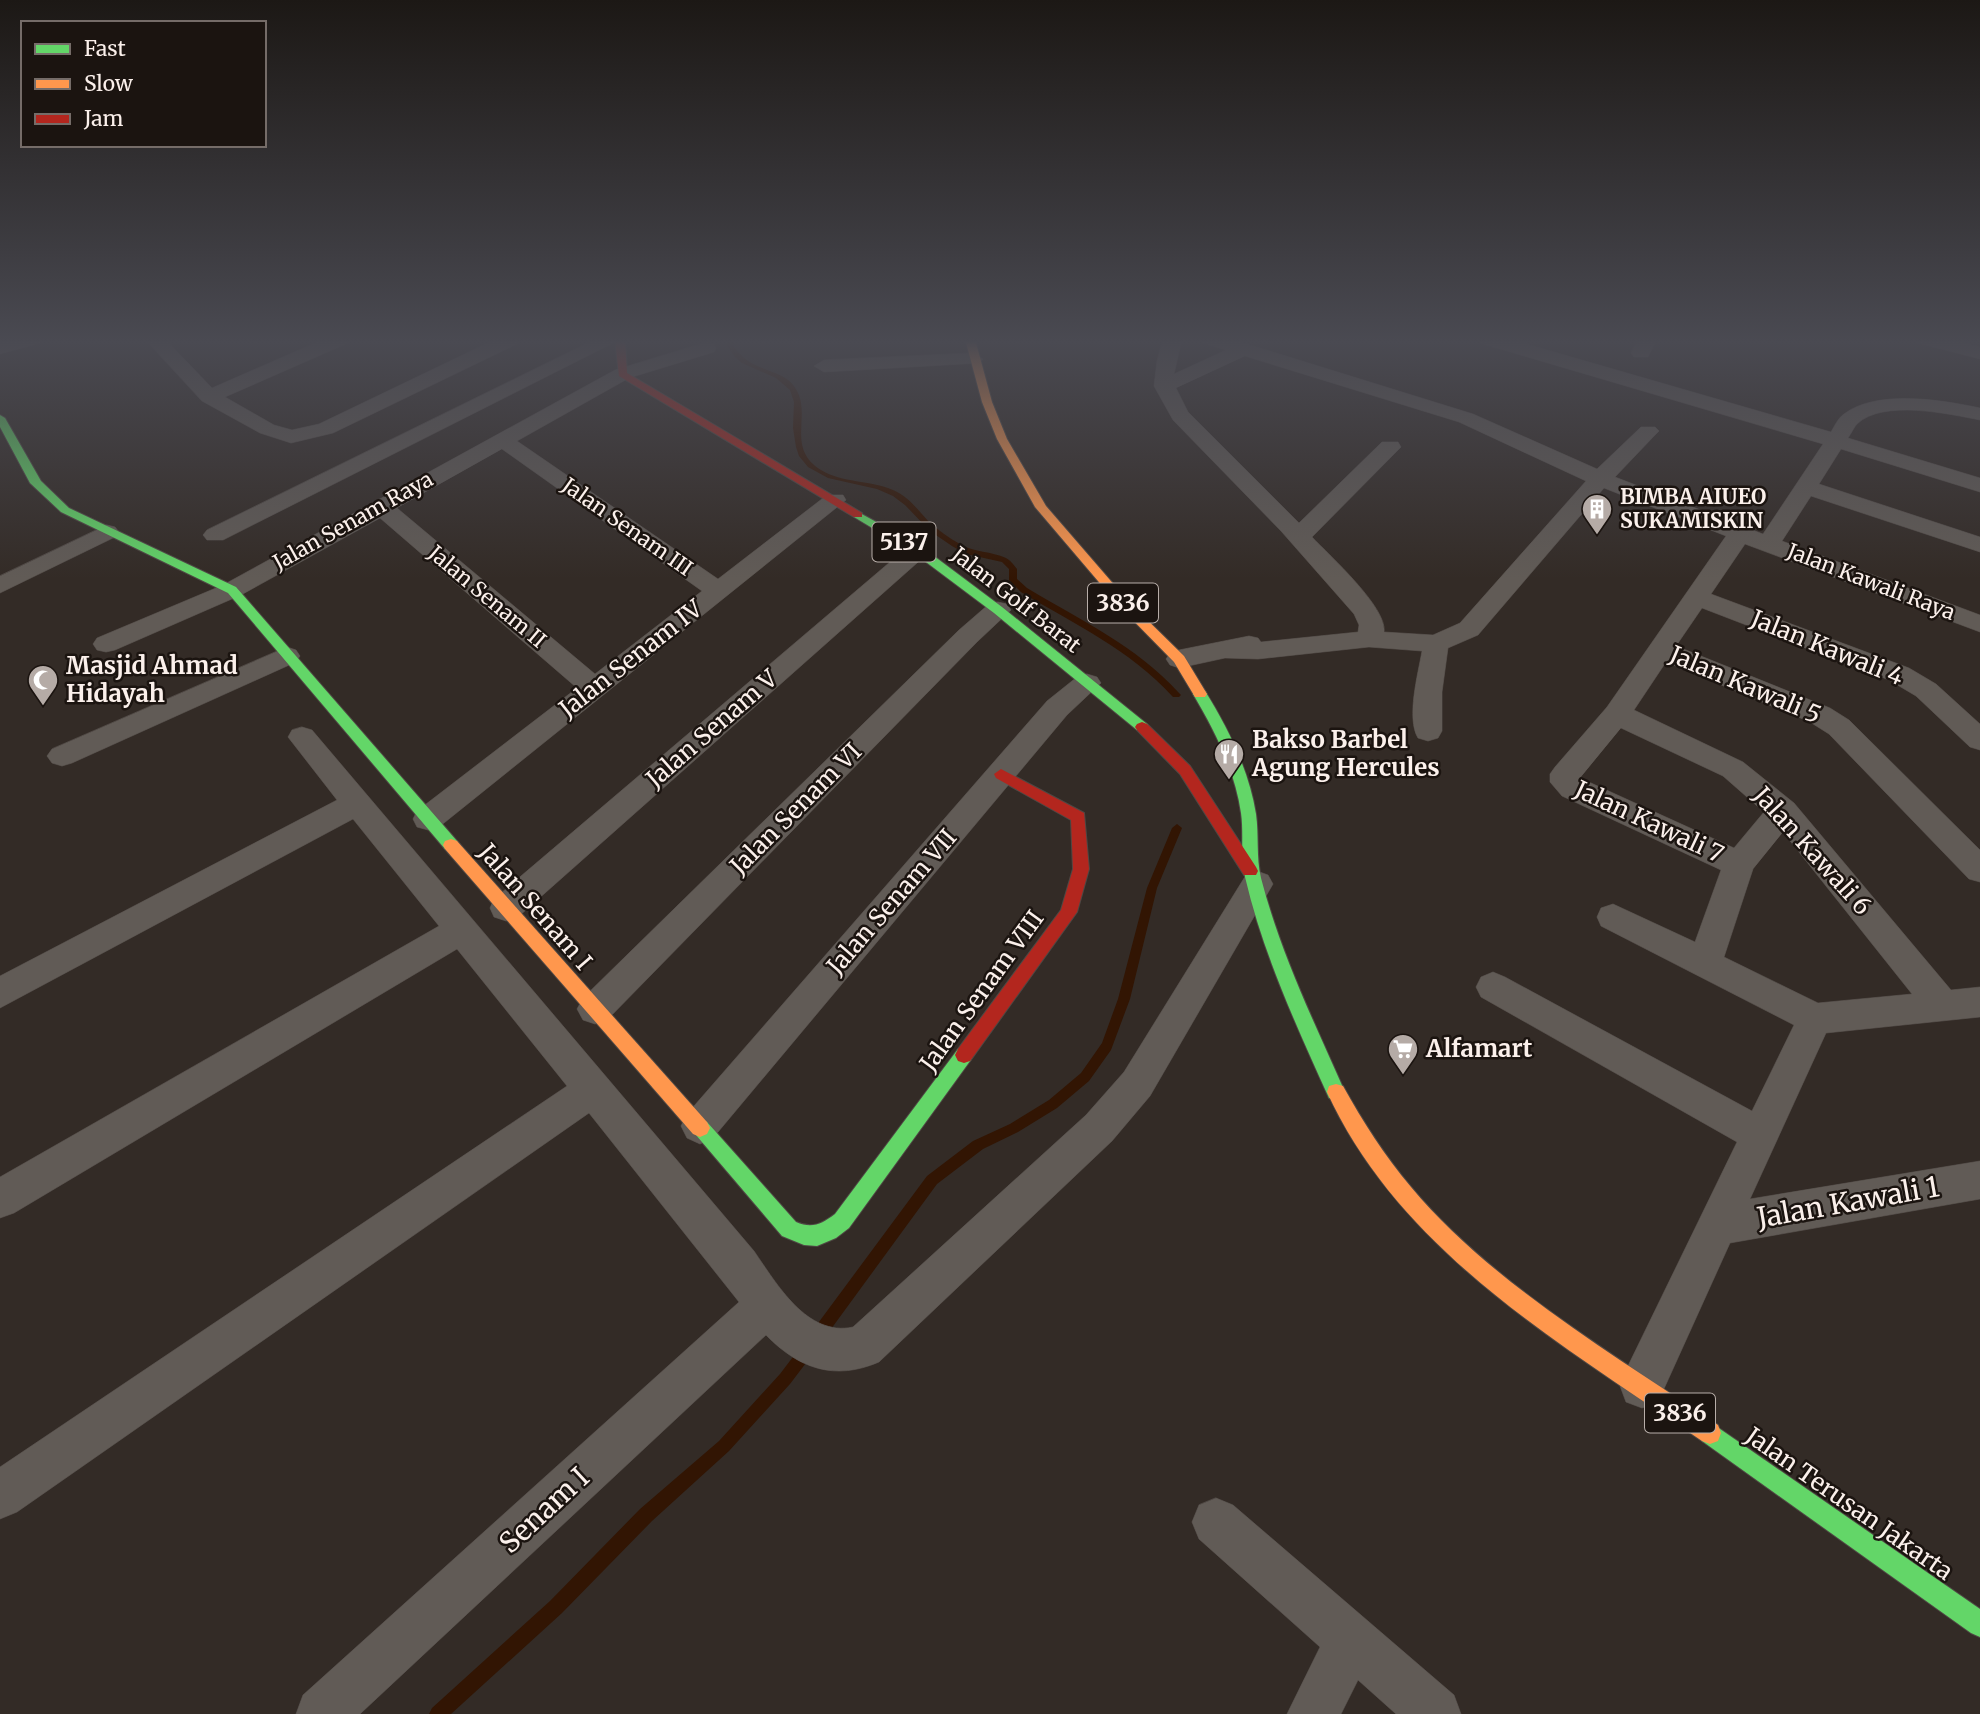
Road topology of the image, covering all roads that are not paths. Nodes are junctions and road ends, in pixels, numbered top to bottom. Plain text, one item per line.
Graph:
1 (1, 419) edge
2 (249, 419) edge
3 (347, 419) edge
4 (451, 419) edge
5 (538, 419) edge
6 (698, 419) edge
7 (995, 419) edge
8 (1183, 419) edge
9 (1468, 419) edge
10 (1760, 419) edge
11 (1850, 419) edge
12 (1648, 431) dead end
13 (501, 439) junction
14 (1835, 441) junction
15 (1390, 447) dead end
16 (1599, 480) junction
17 (1980, 485) edge
18 (1806, 487) junction
19 (835, 500) junction
20 (380, 506) junction
21 (107, 532) junction
22 (1740, 533) junction
23 (215, 536) dead end
24 (1298, 537) junction
25 (1769, 543) junction
26 (1980, 545) edge
27 (918, 550) junction
28 (0, 586) edge
29 (232, 590) junction
30 (718, 591) junction
31 (1698, 597) junction
32 (998, 610) junction
33 (1980, 624) edge
34 (1369, 639) junction
35 (106, 644) dead end
36 (1436, 644) junction
37 (1659, 649) junction
38 (287, 656) junction
39 (1179, 659) junction
40 (1087, 682) junction
41 (595, 688) junction
42 (1617, 714) junction
43 (1428, 731) dead end
44 (1151, 736) junction
45 (302, 737) dead end
46 (1177, 737) dead end
47 (1980, 740) edge
48 (62, 756) dead end
49 (1001, 774) junction
50 (356, 804) junction
51 (1783, 811) junction
52 (428, 819) junction
53 (1740, 864) junction
54 (1980, 870) edge
55 (1254, 878) junction
56 (506, 908) junction
57 (1613, 917) dead end
58 (461, 930) junction
59 (1705, 962) junction
60 (1493, 987) dead end
61 (0, 993) edge
62 (1980, 1002) edge
63 (1942, 1005) junction
64 (595, 1009) junction
65 (1815, 1019) junction
66 (593, 1089) junction
67 (700, 1126) junction
68 (1760, 1135) junction
69 (1980, 1180) edge
70 (0, 1199) edge
71 (1717, 1225) junction
72 (815, 1240) joint
73 (779, 1319) junction
74 (1642, 1386) junction
75 (0, 1495) edge
76 (1216, 1522) dead end
77 (1980, 1624) edge
78 (1350, 1641) junction
79 (322, 1714) edge
80 (1313, 1714) edge
81 (1435, 1714) edge

1 - 21 main road
2 - 3 street
4 - 23 street
5 - 13 street, Jalan Senam Raya
6 - 19 main road, Jalan Golf Barat / 5137
7 - 39 main road, Jalan Terusan Jakarta / 3836
8 - 24 street
9 - 16 street, Jalan Kawali Raya
10 - 14 street
11 - 14 street
12 - 16 street
13 - 20 street, Jalan Senam Raya
13 - 30 street, Jalan Senam III
14 - 17 street
14 - 18 street
15 - 24 street
16 - 22 street, Jalan Kawali Raya
16 - 36 street
18 - 25 street
18 - 26 street
19 - 27 main road, Jalan Golf Barat / 5137
19 - 30 street, Jalan Senam IV
20 - 29 street, Jalan Senam Raya
20 - 41 street, Jalan Senam II
21 - 28 street
21 - 29 main road
22 - 25 street, Jalan Kawali Raya
22 - 31 street
24 - 34 street
25 - 33 street, Jalan Kawali Raya
27 - 32 main road, Jalan Golf Barat / 5137
27 - 56 street, Jalan Senam V
29 - 35 street, Jalan Senam Raya
29 - 38 main road, Jalan Senam I
30 - 41 street, Jalan Senam IV
31 - 37 street
31 - 47 street, Jalan Kawali 4
32 - 40 main road, Jalan Golf Barat / 5137
32 - 64 street, Jalan Senam VI
34 - 36 street
34 - 39 street
36 - 43 street
37 - 42 street
37 - 54 street, Jalan Kawali 5
38 - 48 street
38 - 52 main road, Jalan Senam I
39 - 55 main road, Jalan Terusan Jakarta / 3836
40 - 44 main road, Jalan Golf Barat / 5137
40 - 49 street, Jalan Senam VII
41 - 52 street, Jalan Senam IV
42 - 51 street, Jalan Kawali 6
42 - 53 street, Jalan Kawali 7
44 - 46 main road
44 - 55 main road, Jalan Golf Barat / 5137
45 - 50 street
49 - 67 street, Jalan Senam VII
49 - 72 main road, Jalan Senam VIII
50 - 58 street
50 - 61 street
51 - 53 street
51 - 63 street, Jalan Kawali 6
52 - 56 main road, Jalan Senam I
53 - 59 street
55 - 73 street
55 - 74 main road, Jalan Terusan Jakarta / 3836
56 - 64 main road, Jalan Senam I
57 - 59 street
58 - 66 street
58 - 70 street
59 - 65 street
60 - 68 street
62 - 63 street
63 - 65 street
64 - 67 main road, Jalan Senam I
65 - 68 street
66 - 73 street
66 - 75 street
67 - 72 main road, Jalan Senam I
68 - 71 street
69 - 71 street, Jalan Kawali 1
71 - 74 street
73 - 79 street, Senam I
74 - 77 main road, Jalan Terusan Jakarta / 3836
76 - 78 street
78 - 80 street
78 - 81 street

